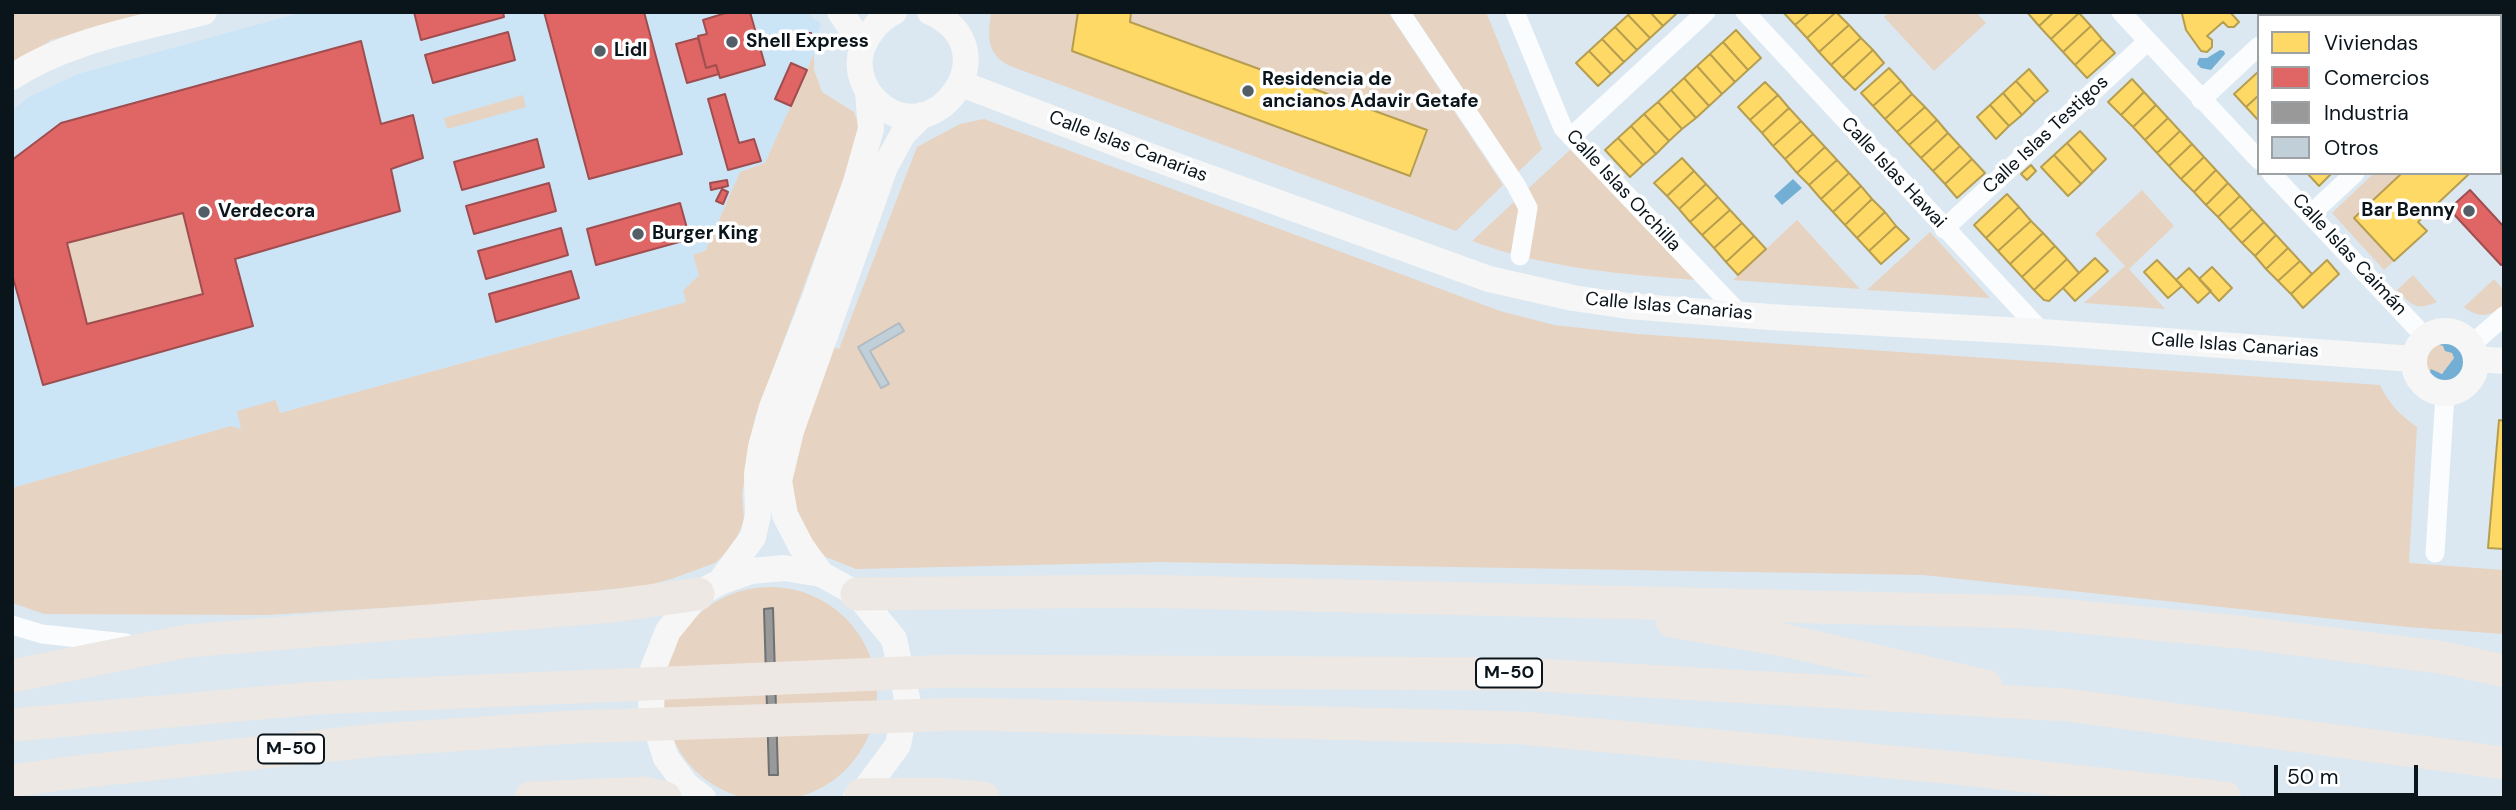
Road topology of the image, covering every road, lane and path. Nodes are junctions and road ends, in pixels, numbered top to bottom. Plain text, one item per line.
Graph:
1 (204, 12) edge
2 (841, 12) edge
3 (930, 12) edge
4 (1401, 12) edge
5 (1515, 12) edge
6 (1706, 12) edge
7 (1745, 12) edge
8 (2121, 12) edge
9 (884, 13) edge
10 (953, 21) edge
11 (2148, 41) junction
12 (862, 48) junction
13 (2257, 48) edge
14 (12, 77) edge
15 (962, 84) junction
16 (869, 93) junction
17 (2201, 100) junction
18 (922, 115) junction
19 (1571, 137) junction
20 (2257, 158) edge
21 (2274, 175) edge
22 (2353, 175) edge
23 (2311, 214) junction
24 (1944, 229) junction
25 (1520, 256) dead end
26 (1740, 314) junction
27 (2504, 316) edge
28 (2042, 332) junction
29 (2420, 349) junction
30 (2474, 352) junction
31 (2504, 361) edge
32 (2445, 394) junction
33 (2435, 554) dead end
34 (821, 574) junction
35 (709, 588) junction
36 (857, 594) junction
37 (1521, 599) junction
38 (12, 625) edge
39 (187, 641) junction
40 (2504, 671) edge
41 (12, 676) edge
42 (2066, 705) junction
43 (12, 725) edge
44 (2504, 763) edge
45 (12, 781) edge
46 (859, 797) edge
47 (531, 798) edge
48 (665, 798) edge
49 (702, 798) edge
50 (982, 798) edge
51 (2225, 798) edge

1 - 14 street
2 - 12 street
3 - 10 street
4 - 25 street
5 - 19 street, Calle Islas Orchilla
6 - 19 street
7 - 24 street, Calle Islas Hawai
8 - 11 street
9 - 12 street
10 - 15 street
11 - 17 street
11 - 24 street, Calle Islas Testigos
12 - 16 street
13 - 17 street
15 - 18 street
15 - 26 street, Calle Islas Canarias
16 - 18 street
16 - 35 street
17 - 20 street
18 - 34 street
19 - 26 street, Calle Islas Orchilla
21 - 23 street, Calle Islas Caimán
22 - 23 street
23 - 29 street, Calle Islas Caimán
24 - 28 street, Calle Islas Hawai
26 - 28 street, Calle Islas Canarias
27 - 30 street
28 - 29 street, Calle Islas Canarias
29 - 30 street
29 - 32 street
30 - 31 street
30 - 32 street
32 - 33 street
34 - 35 street
34 - 36 street
35 - 39 highway
35 - 49 street
36 - 37 highway
36 - 46 street
37 - 40 highway
37 - 42 highway
38 - 39 street
39 - 41 highway
42 - 43 highway, M-50
42 - 44 highway, M-50
45 - 51 highway, M-50
46 - 50 highway
47 - 48 highway

